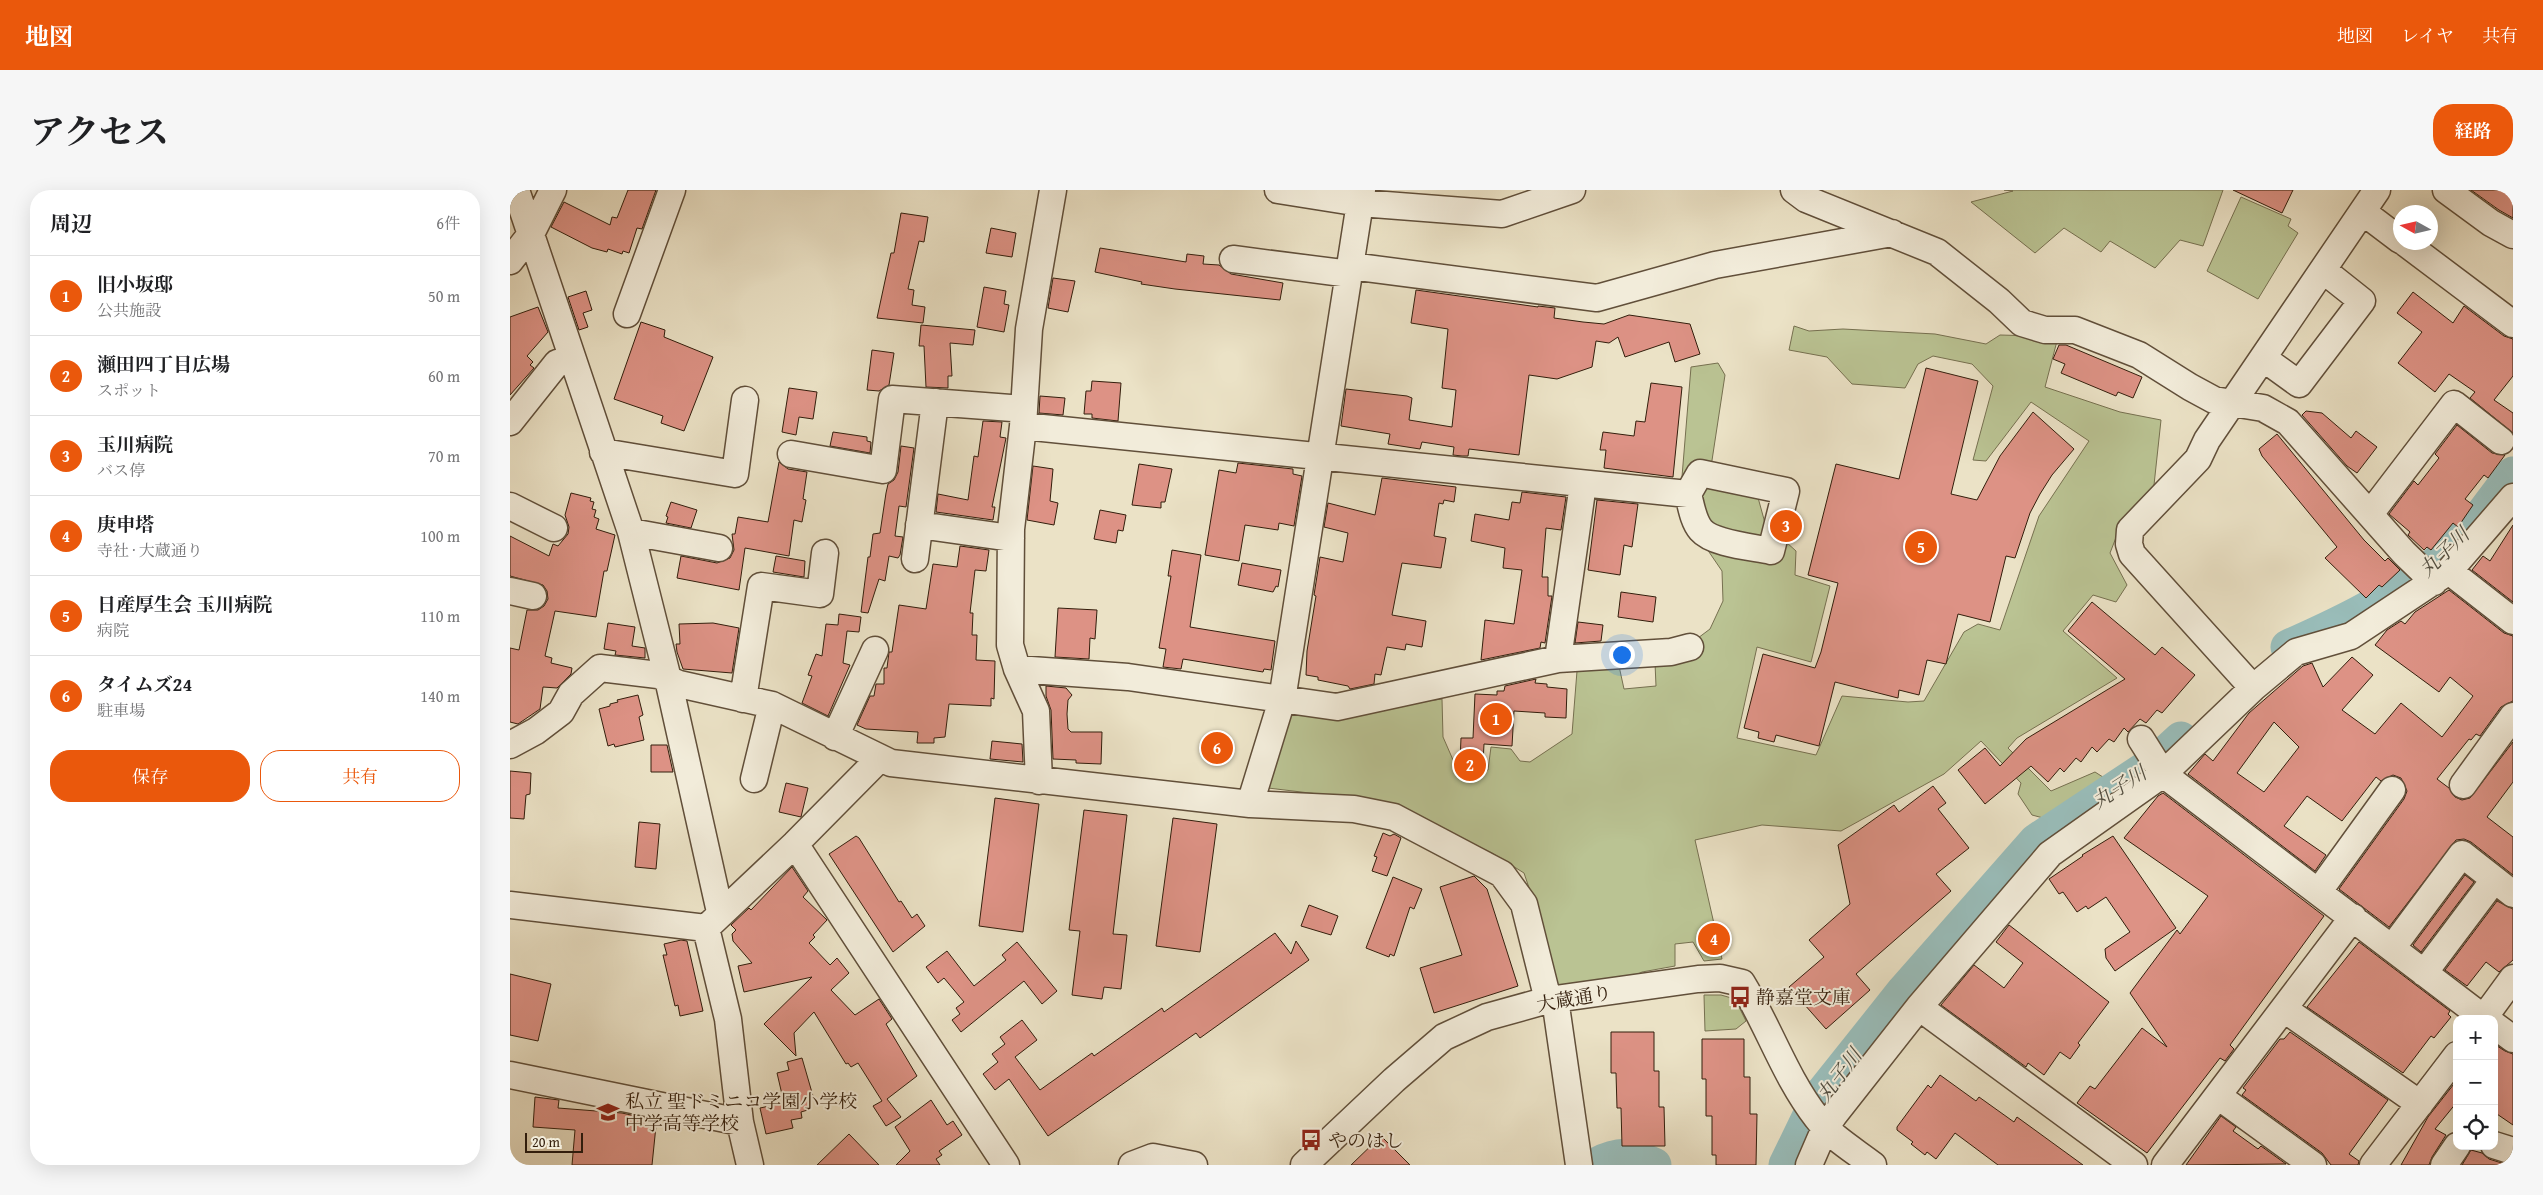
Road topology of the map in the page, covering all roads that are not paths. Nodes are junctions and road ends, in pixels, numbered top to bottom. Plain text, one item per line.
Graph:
1 (516, 190) edge
2 (553, 190) edge
3 (672, 190) edge
4 (1053, 190) edge
5 (1278, 190) edge
6 (1572, 190) edge
7 (1794, 190) edge
8 (2377, 190) edge
9 (2446, 190) edge
10 (1361, 196) edge
11 (2362, 212) junction
12 (531, 234) junction
13 (1892, 234) junction
14 (2513, 234) edge
15 (2393, 235) edge
16 (2415, 250) edge
17 (1234, 258) dead end
18 (510, 261) edge
19 (1350, 270) junction
20 (2323, 270) junction
21 (627, 314) dead end
22 (2513, 324) edge
23 (2263, 358) junction
24 (572, 359) junction
25 (745, 400) dead end
26 (934, 402) junction
27 (2234, 402) junction
28 (1024, 418) junction
29 (510, 422) edge
30 (2501, 441) dead end
31 (604, 452) junction
32 (791, 454) dead end
33 (1320, 457) junction
34 (1582, 484) junction
35 (1688, 494) dead end
36 (2513, 497) edge
37 (510, 506) edge
38 (2370, 514) junction
39 (919, 525) junction
40 (554, 528) dead end
41 (631, 532) junction
42 (1011, 538) junction
43 (719, 548) dead end
44 (825, 553) dead end
45 (915, 559) dead end
46 (2436, 576) junction
47 (2513, 621) edge
48 (1690, 647) dead end
49 (875, 650) dead end
50 (1558, 659) junction
51 (1017, 669) junction
52 (668, 679) junction
53 (2253, 688) junction
54 (743, 699) junction
55 (1282, 700) junction
56 (772, 705) junction
57 (2513, 716) edge
58 (835, 737) junction
59 (510, 745) edge
60 (2152, 756) junction
61 (880, 758) junction
62 (754, 779) dead end
63 (1039, 781) junction
64 (2463, 785) dead end
65 (2392, 790) dead end
66 (1250, 804) junction
67 (795, 844) junction
68 (2504, 887) edge
69 (2319, 891) junction
70 (510, 905) edge
71 (2353, 917) junction
72 (713, 920) junction
73 (2392, 948) junction
74 (2424, 973) junction
75 (2513, 978) edge
76 (1551, 999) junction
77 (1919, 1007) junction
78 (2284, 1009) junction
79 (2480, 1015) edge
80 (2490, 1015) edge
81 (2498, 1028) edge
82 (2513, 1039) edge
83 (2453, 1060) edge
84 (510, 1075) edge
85 (2218, 1096) junction
86 (2420, 1104) junction
87 (1817, 1118) junction
88 (740, 1122) junction
89 (2498, 1146) edge
90 (2454, 1150) edge
91 (2513, 1150) edge
92 (1579, 1164) edge
93 (750, 1165) edge
94 (1006, 1165) edge
95 (1132, 1165) edge
96 (1194, 1165) edge
97 (1304, 1165) edge
98 (1809, 1165) edge
99 (1873, 1165) edge
100 (2134, 1165) edge
101 (2165, 1165) edge
102 (2313, 1165) edge
103 (2373, 1165) edge
104 (2444, 1165) edge

1 - 12 street
2 - 12 street
3 - 21 street
4 - 28 street
5 - 10 street
6 - 10 street
7 - 13 street
8 - 11 street
9 - 14 street
10 - 19 street
11 - 15 street
11 - 20 street
12 - 18 street
12 - 24 street
13 - 19 street
13 - 27 street
16 - 22 street
17 - 19 street
19 - 33 street
20 - 23 street
20 - 23 street
23 - 27 street
24 - 29 street
24 - 31 street
25 - 31 street
26 - 28 street
26 - 32 street
26 - 39 street
27 - 38 street
27 - 53 street
28 - 33 street
28 - 42 street
30 - 38 street
31 - 41 street
33 - 34 street
33 - 55 street
34 - 35 street
34 - 50 street
36 - 46 street
37 - 40 street
38 - 46 street
39 - 42 street
39 - 45 street
41 - 43 street
41 - 52 street
42 - 51 street
44 - 54 street
46 - 47 street
46 - 53 street
48 - 50 street
49 - 58 street
50 - 55 street
51 - 55 street
51 - 63 street
52 - 54 street
52 - 59 street
52 - 72 street
53 - 60 street
54 - 56 street
55 - 66 street
56 - 58 street
56 - 62 street
57 - 64 street
58 - 61 street
60 - 69 street
60 - 77 street
61 - 63 street
61 - 67 street
63 - 66 street
65 - 69 street
66 - 76 street
67 - 72 street
67 - 94 street
68 - 73 street
68 - 74 street
69 - 71 street
70 - 72 street
71 - 73 street
71 - 78 street
72 - 88 street
73 - 74 street
74 - 79 street
75 - 80 street
76 - 87 street, 大蔵通り
76 - 92 street
76 - 97 street, 大蔵通り
77 - 87 street
77 - 100 street
78 - 85 street
78 - 86 street
81 - 82 street
83 - 86 street
84 - 88 street
85 - 101 street
85 - 102 street
86 - 103 street
87 - 98 street
87 - 99 street, 大蔵通り
88 - 93 street
89 - 91 street
90 - 104 street
95 - 96 street

